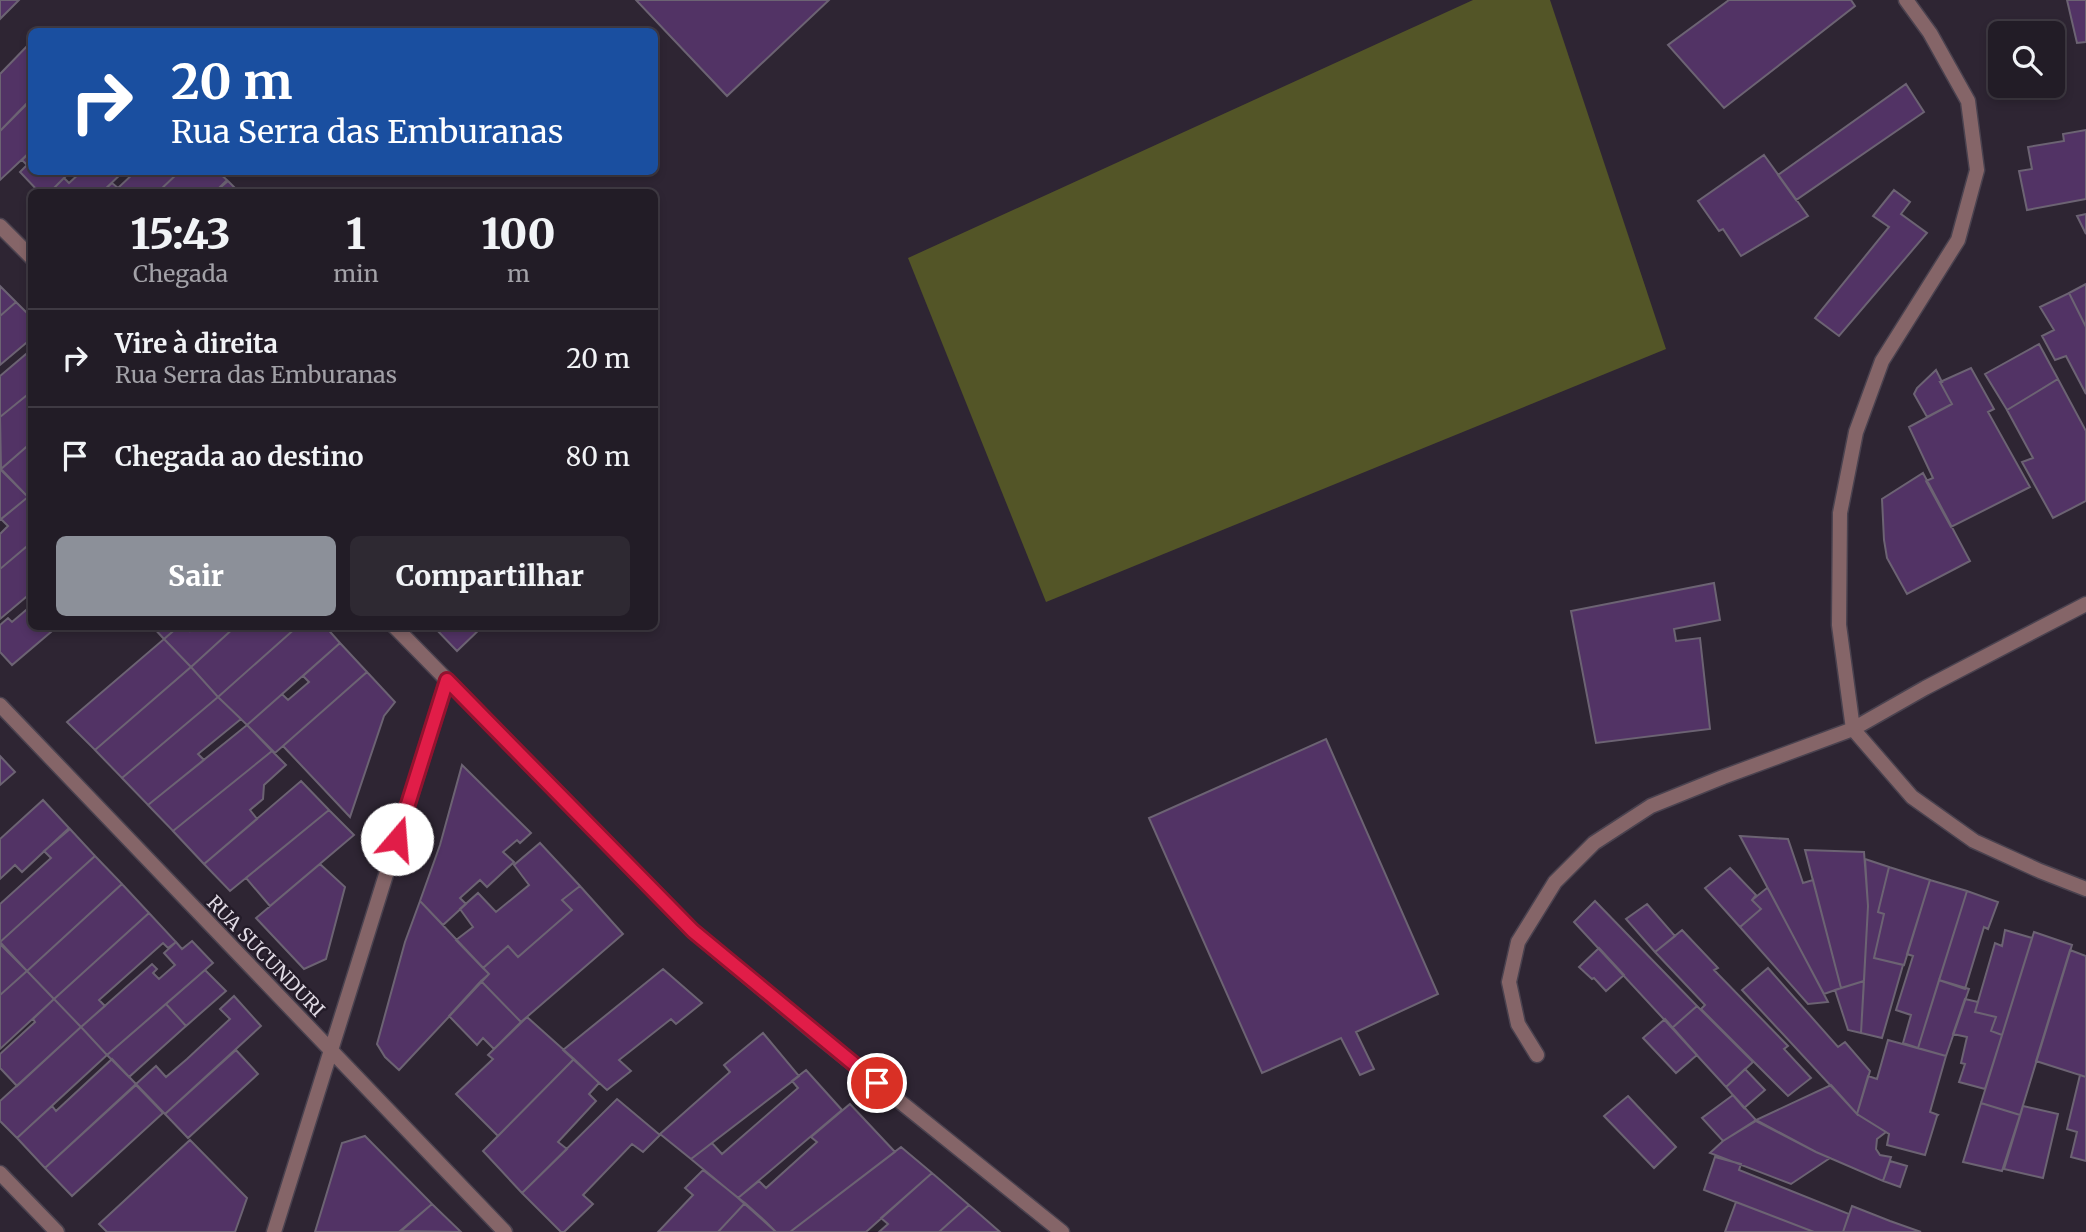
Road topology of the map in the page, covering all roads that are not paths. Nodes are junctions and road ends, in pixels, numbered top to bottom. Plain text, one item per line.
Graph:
1 (1906, 0) edge
2 (0, 226) edge
3 (28, 254) edge
4 (2086, 604) edge
5 (398, 630) edge
6 (447, 680) junction
7 (0, 705) edge
8 (1853, 729) junction
9 (2086, 889) edge
10 (331, 1051) junction
11 (1537, 1055) dead end
12 (0, 1173) edge
13 (57, 1232) edge
14 (274, 1232) edge
15 (505, 1232) edge
16 (1062, 1232) edge

1 - 8 street
2 - 3 street
4 - 8 street
5 - 6 street
6 - 10 street
6 - 16 street
7 - 10 street, RUA SUCUNDURI
8 - 9 street
8 - 11 street
10 - 14 street
10 - 15 street, RUA SUCUNDURI
12 - 13 street

